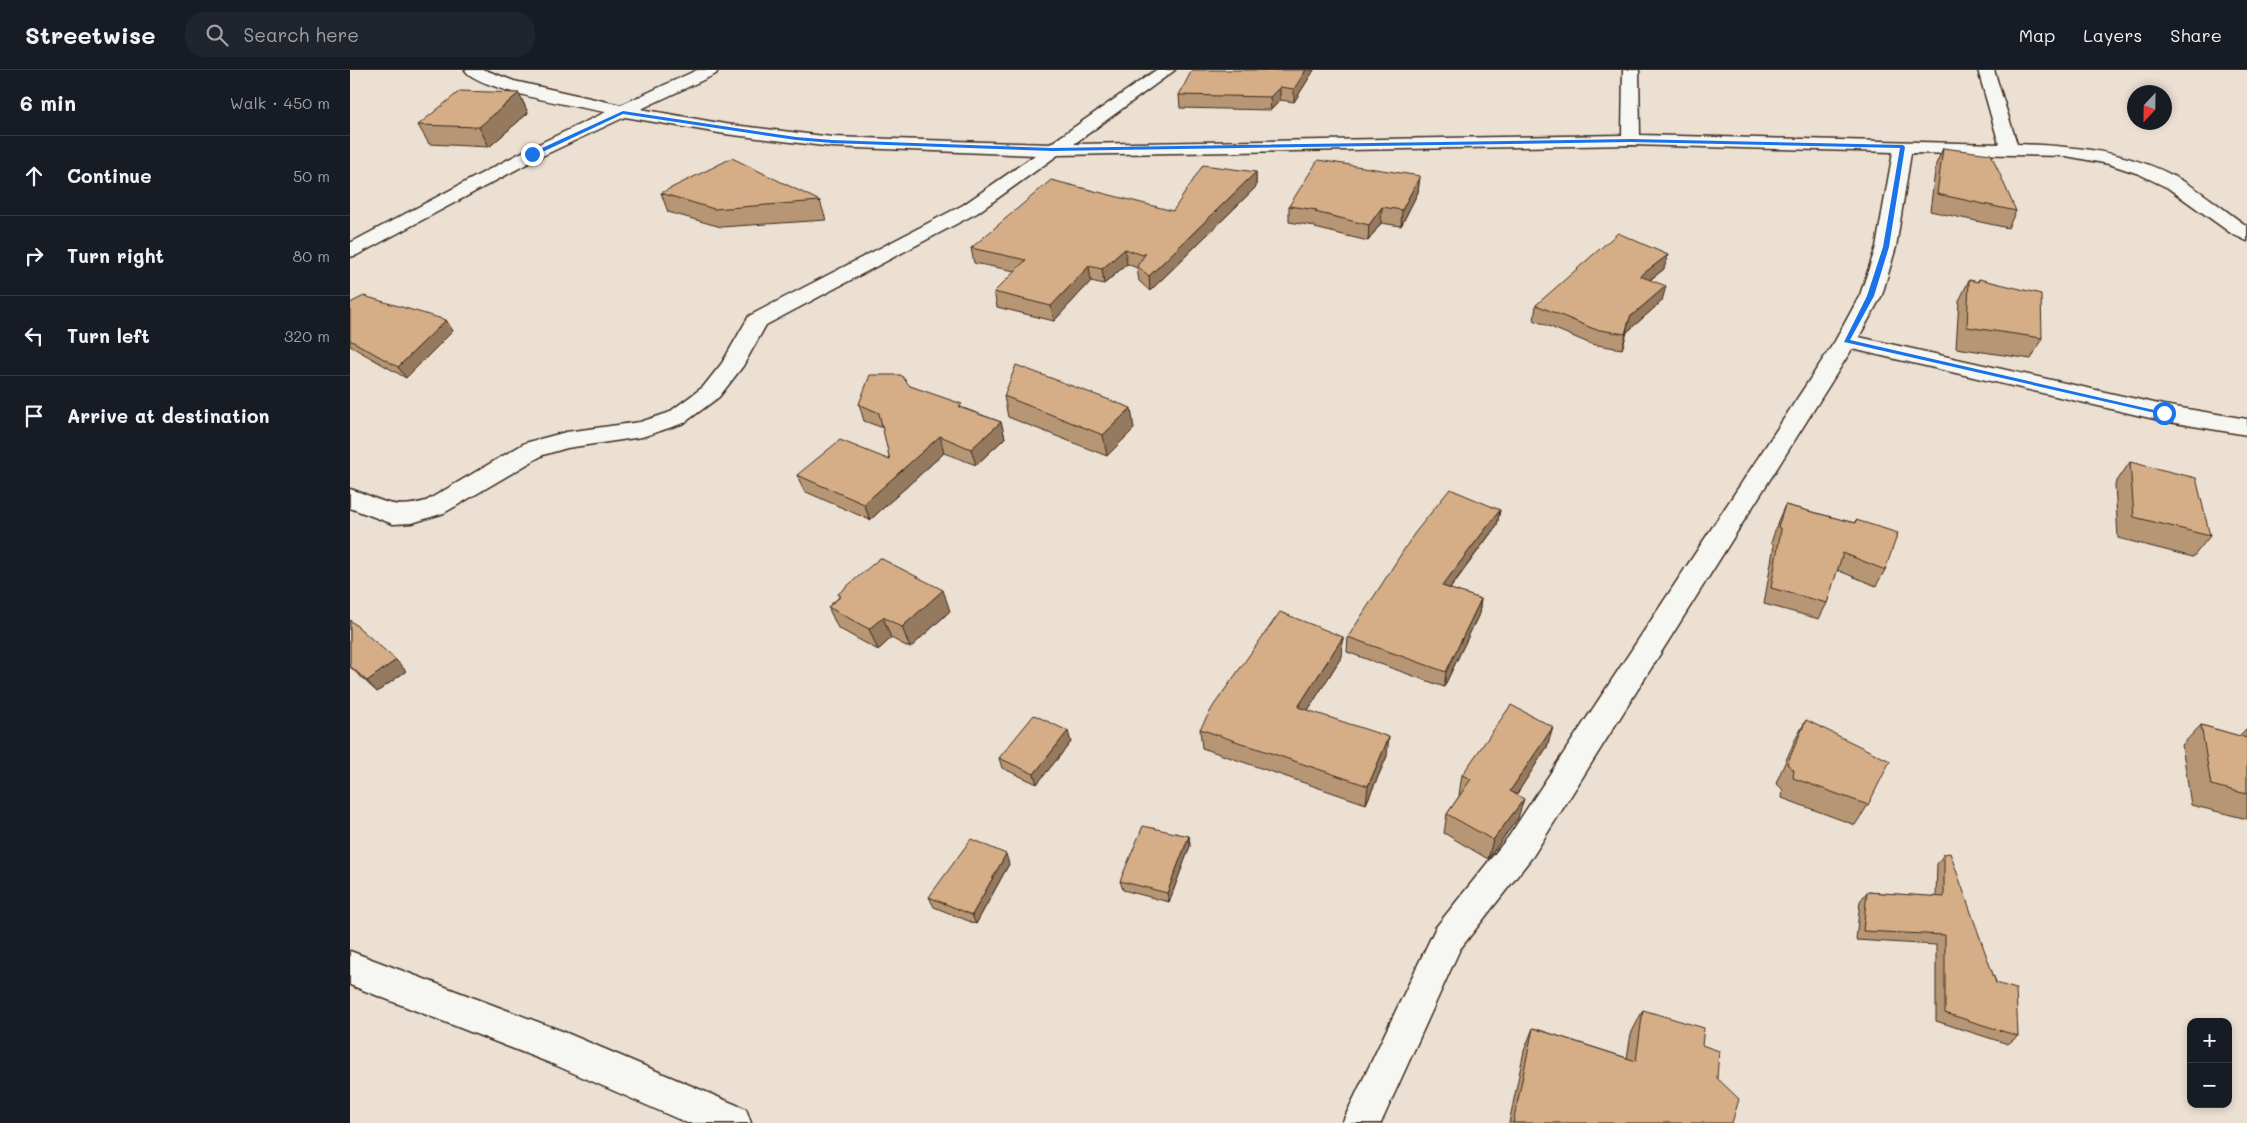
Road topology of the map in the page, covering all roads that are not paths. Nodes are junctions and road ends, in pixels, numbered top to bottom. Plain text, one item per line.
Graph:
1 (473, 70) edge
2 (710, 70) edge
3 (1167, 70) edge
4 (1631, 70) edge
5 (1986, 70) edge
6 (623, 112) junction
7 (1631, 140) junction
8 (1903, 147) junction
9 (1052, 150) junction
10 (2010, 150) junction
11 (2247, 235) edge
12 (350, 250) edge
13 (1846, 341) junction
14 (2247, 427) edge
15 (350, 498) edge
16 (350, 968) edge
17 (732, 1123) edge
18 (1361, 1123) edge

1 - 6 street
2 - 6 street
3 - 9 street
4 - 7 street
5 - 10 street
6 - 9 street
6 - 12 street
7 - 8 street
7 - 9 street
8 - 10 street
8 - 13 street
9 - 15 street
10 - 11 street
13 - 14 street
13 - 18 street
16 - 17 street

